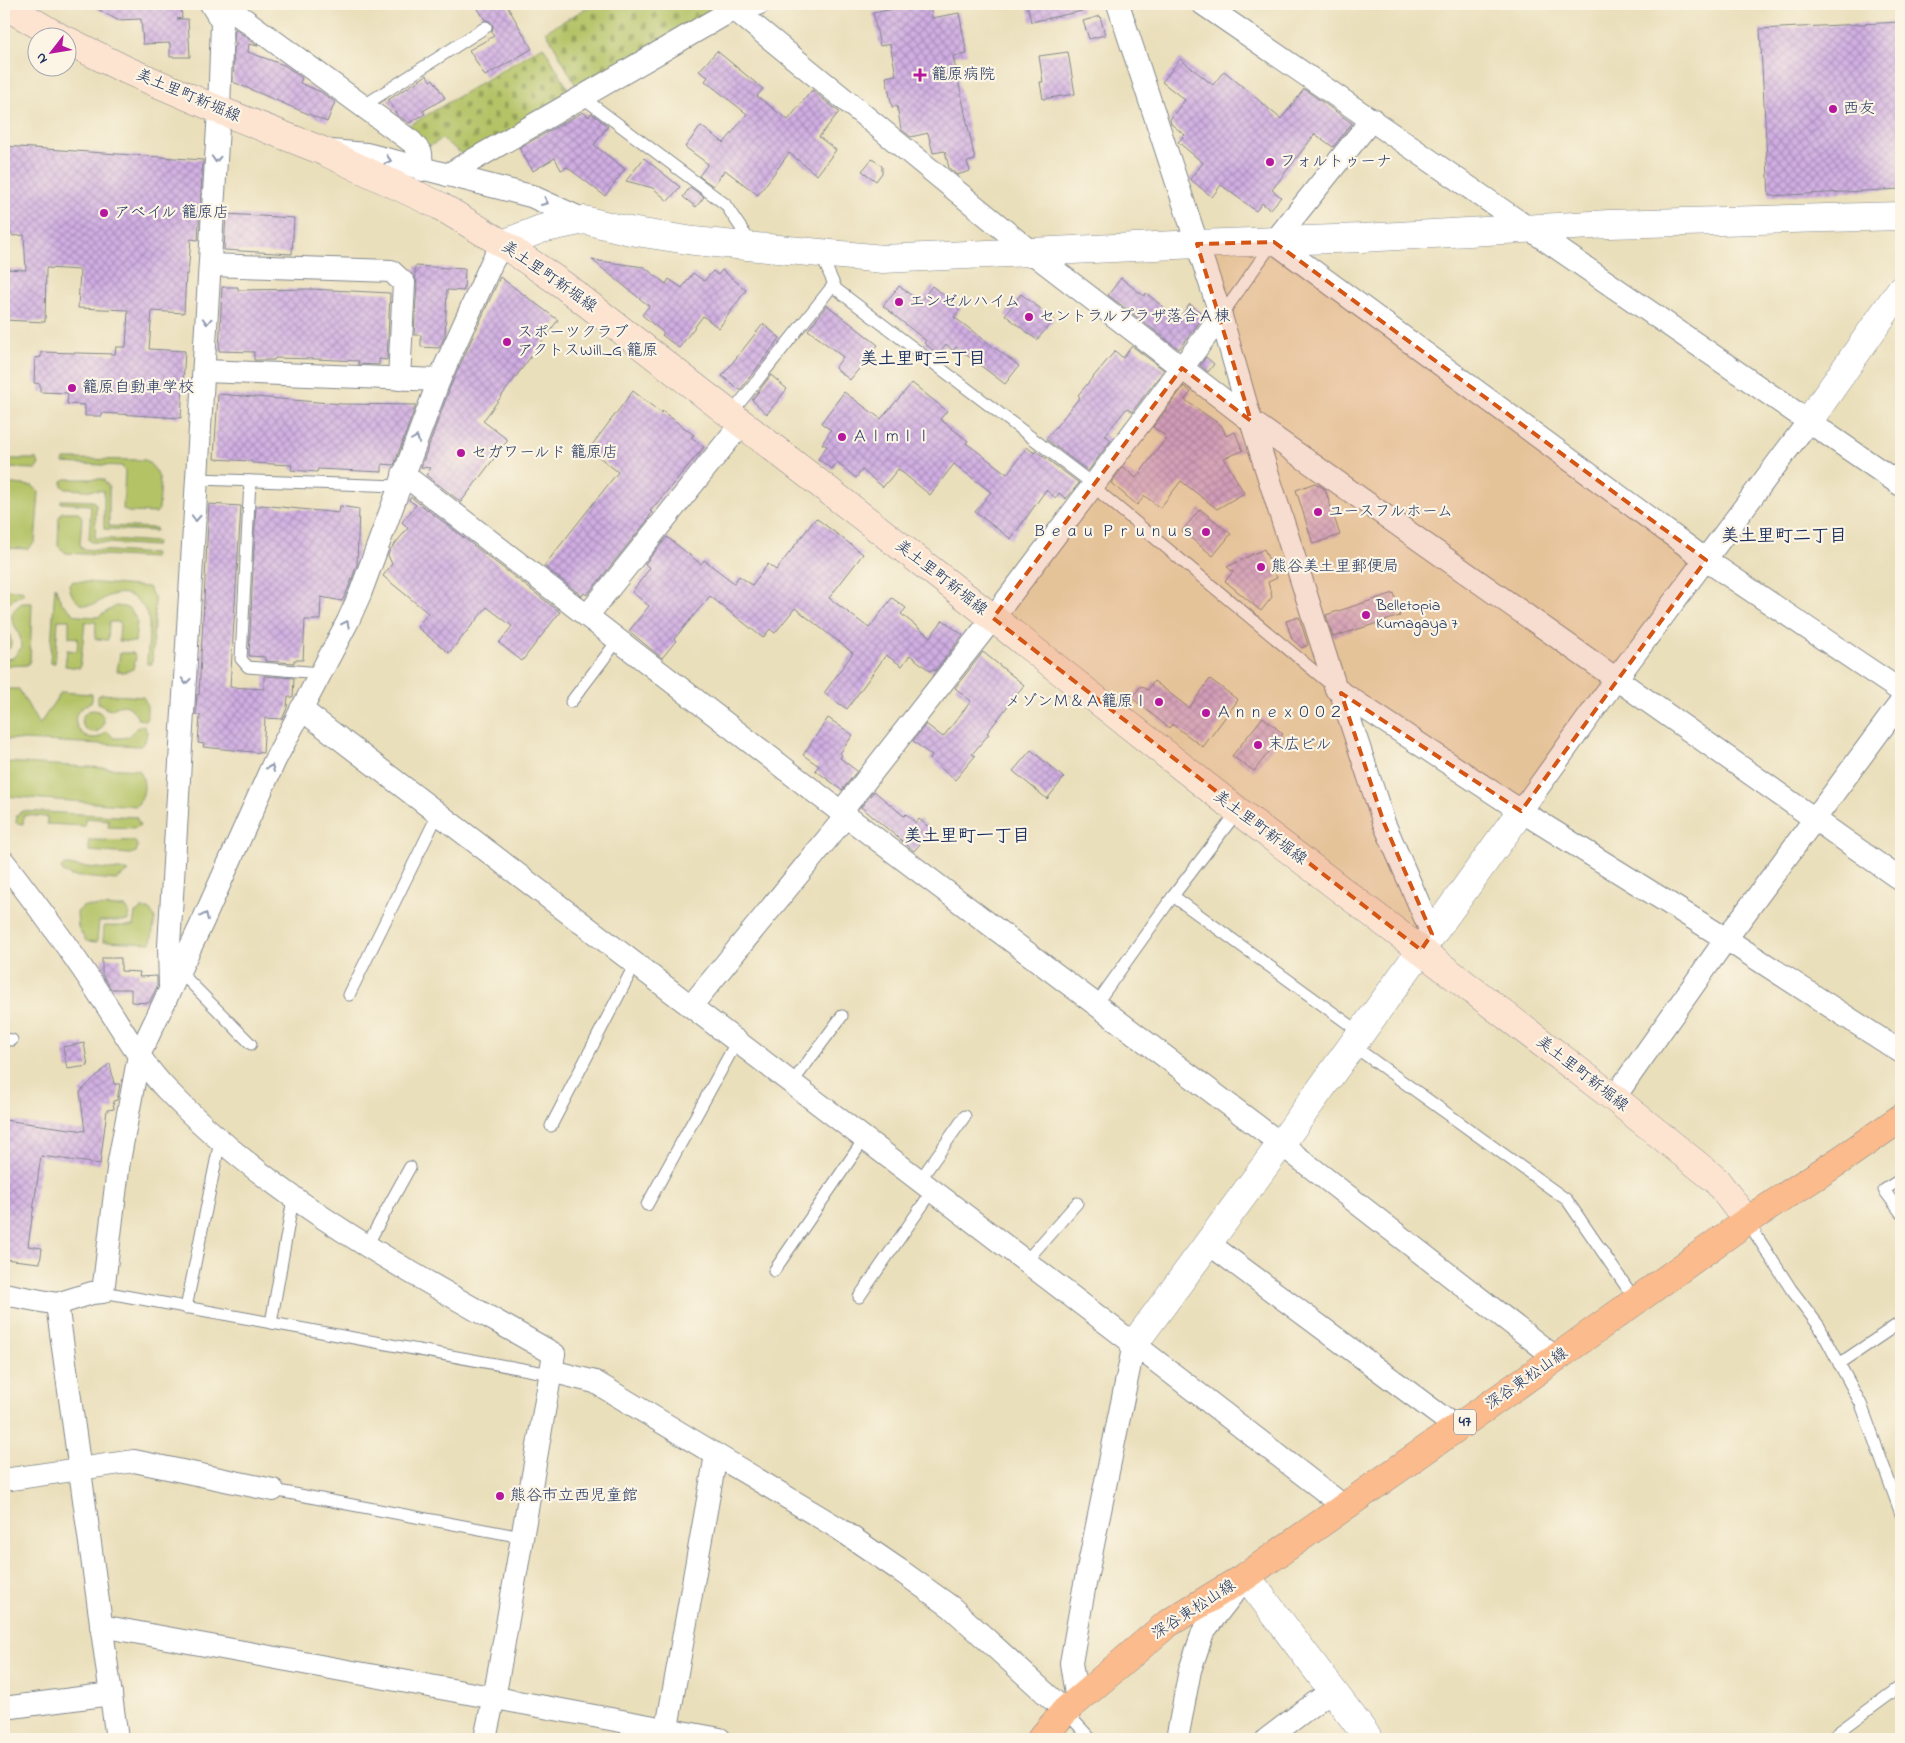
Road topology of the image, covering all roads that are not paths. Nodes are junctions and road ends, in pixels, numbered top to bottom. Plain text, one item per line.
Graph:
1 (212, 4) edge
2 (758, 4) edge
3 (1118, 4) edge
4 (1203, 4) edge
5 (4, 5) edge
6 (733, 6) edge
7 (486, 27) dead end
8 (44, 28) edge
9 (78, 46) edge
10 (582, 97) junction
11 (363, 106) junction
12 (219, 110) junction
13 (1372, 119) junction
14 (323, 151) junction
15 (422, 170) junction
16 (447, 175) junction
17 (1901, 216) edge
18 (584, 220) junction
19 (1533, 230) junction
20 (1274, 242) junction
21 (503, 244) junction
22 (1197, 244) junction
23 (753, 247) junction
24 (1031, 252) junction
25 (820, 253) junction
26 (210, 265) junction
27 (834, 284) junction
28 (1901, 289) edge
29 (1221, 316) junction
30 (1182, 368) junction
31 (204, 371) junction
32 (399, 379) junction
33 (439, 380) junction
34 (735, 419) junction
35 (1251, 421) junction
36 (1808, 422) junction
37 (198, 479) junction
38 (401, 480) junction
39 (250, 481) junction
40 (1094, 485) junction
41 (1901, 485) edge
42 (1706, 560) junction
43 (587, 616) junction
44 (993, 618) junction
45 (618, 640) junction
46 (320, 673) junction
47 (1616, 679) junction
48 (1339, 691) junction
49 (1901, 691) edge
50 (571, 702) dead end
51 (1901, 702) edge
52 (301, 709) junction
53 (1521, 811) junction
54 (1238, 812) junction
55 (438, 814) junction
56 (844, 814) junction
57 (1815, 818) junction
58 (4, 862) edge
59 (1901, 880) edge
60 (1173, 896) junction
61 (1726, 939) junction
62 (1427, 942) junction
63 (179, 948) junction
64 (635, 964) junction
65 (179, 971) junction
66 (170, 992) junction
67 (350, 995) dead end
68 (1096, 1004) junction
69 (691, 1006) junction
70 (842, 1016) dead end
71 (1357, 1039) junction
72 (737, 1041) junction
73 (251, 1044) dead end
74 (1901, 1052) edge
75 (139, 1056) junction
76 (792, 1082) junction
77 (1614, 1098) junction
78 (965, 1116) dead end
79 (1901, 1118) edge
80 (551, 1126) dead end
81 (865, 1138) junction
82 (220, 1141) junction
83 (1281, 1144) junction
84 (410, 1167) dead end
85 (1901, 1179) edge
86 (926, 1185) junction
87 (293, 1199) junction
88 (1077, 1203) dead end
89 (647, 1205) dead end
90 (1901, 1213) edge
91 (1747, 1221) junction
92 (1208, 1243) junction
93 (366, 1247) junction
94 (1026, 1261) junction
95 (774, 1271) dead end
96 (103, 1292) junction
97 (4, 1294) edge
98 (859, 1297) dead end
99 (1636, 1301) junction
100 (57, 1304) junction
101 (186, 1308) junction
102 (271, 1322) junction
103 (1901, 1322) edge
104 (1134, 1344) junction
105 (1556, 1358) junction
106 (1839, 1364) junction
107 (551, 1371) junction
108 (1457, 1428) junction
109 (716, 1455) junction
110 (80, 1468) junction
111 (4, 1480) edge
112 (274, 1490) joint
113 (1345, 1507) junction
114 (1901, 1514) edge
115 (522, 1537) junction
116 (1246, 1576) junction
117 (101, 1626) junction
118 (1901, 1686) edge
119 (1332, 1690) junction
120 (110, 1694) junction
121 (492, 1699) junction
122 (1071, 1706) junction
123 (4, 1708) edge
124 (666, 1734) edge
125 (117, 1739) edge
126 (485, 1739) edge
127 (720, 1739) edge
128 (1041, 1739) edge
129 (1091, 1739) edge
130 (1177, 1739) edge
131 (1267, 1739) edge
132 (1369, 1739) edge
133 (1829, 1739) edge

1 - 11 street
1 - 12 street
2 - 6 street
3 - 22 street
4 - 13 street
5 - 8 main road
6 - 10 street
6 - 24 street
7 - 11 lane
9 - 12 main road, 美土里町新堀線
10 - 16 street
10 - 23 lane
11 - 15 street
12 - 14 main road, 美土里町新堀線
12 -> 26 street
13 - 19 street
13 - 20 street
14 -> 15 street
14 - 21 main road, 美土里町新堀線
15 - 16 street
16 -> 18 street
17 - 19 street
18 - 21 street
18 - 23 street
19 - 20 street
19 - 36 street
20 - 22 street
20 - 29 lane
20 - 42 street
21 - 33 street
21 - 34 main road, 美土里町新堀線
22 - 24 street
22 - 29 street
23 - 25 street
24 - 25 street
24 - 30 street
25 - 27 lane
26 -> 31 street
26 - 32 street
27 - 34 lane
27 - 40 lane
28 - 36 street
29 - 30 street
29 - 35 street
30 - 35 street
30 - 40 street
31 - 32 street
31 - 37 street
32 - 33 street
38 -> 33 street
34 - 43 street
34 - 44 main road, 美土里町新堀線
35 - 47 street
35 - 48 street
36 - 41 street
36 - 42 street
37 - 39 lane
37 -> 63 street
38 - 39 lane
38 - 43 street
46 -> 38 street
39 - 46 lane
40 - 44 street
40 - 48 lane
42 - 47 street
42 - 49 street
43 - 45 street
44 - 54 main road, 美土里町新堀線
44 - 56 street
45 - 50 lane
45 - 56 street
46 - 52 street
47 - 53 street
47 - 57 street
48 - 53 street
48 - 62 street
51 - 57 street
52 - 55 street
63 -> 52 street
53 - 61 street
53 - 62 street
54 - 60 lane
54 - 62 main road, 美土里町新堀線
55 - 64 street
55 - 67 lane
56 - 68 street
56 - 69 street
57 - 59 street
57 - 61 street
58 - 75 street
60 - 68 lane
60 - 71 lane
61 - 74 street
61 - 77 street
62 - 71 street
62 - 77 main road, 美土里町新堀線
63 - 65 street
63 - 66 street
64 - 69 street
64 - 80 lane
65 - 66 street
65 - 73 lane
66 - 75 street
68 - 83 street
69 - 72 street
70 - 76 lane
71 - 83 street
71 - 99 lane
72 - 76 street
72 - 89 lane
75 - 82 street
75 - 96 street
76 - 81 street
77 - 91 main road, 美土里町新堀線
78 - 86 lane
79 - 91 main road, 深谷東松山線 / 47
81 - 86 street
81 - 95 lane
82 - 87 street
82 - 101 lane
83 - 92 street
83 - 105 street
84 - 93 lane
85 - 90 lane
86 - 94 street
86 - 98 lane
87 - 93 street
87 - 102 lane
88 - 94 lane
91 - 99 main road, 深谷東松山線 / 47
91 - 106 lane
92 - 104 street
92 - 108 street
93 - 107 street
94 - 104 street
96 - 100 street
96 - 101 lane
97 - 100 street
99 - 105 main road, 深谷東松山線 / 47
100 - 110 street
101 - 102 lane
102 - 107 lane
103 - 106 lane
104 - 113 street
104 - 122 street
105 - 108 main road, 深谷東松山線 / 47
106 - 114 lane
107 - 109 street
107 - 115 street
108 - 113 main road, 深谷東松山線 / 47
109 - 122 street
109 - 124 street
110 - 111 street
110 - 112 street
110 - 117 street
112 - 115 lane
113 - 116 main road, 深谷東松山線 / 47
115 - 121 street
116 - 119 street
116 - 122 main road, 深谷東松山線 / 47
116 - 130 street
117 - 120 street
117 - 121 street
118 - 133 lane
119 - 131 street
119 - 132 street
120 - 123 street
120 - 125 street
121 - 124 street
121 - 126 street
122 - 128 main road, 深谷東松山線 / 47
122 - 129 lane
124 - 127 street

